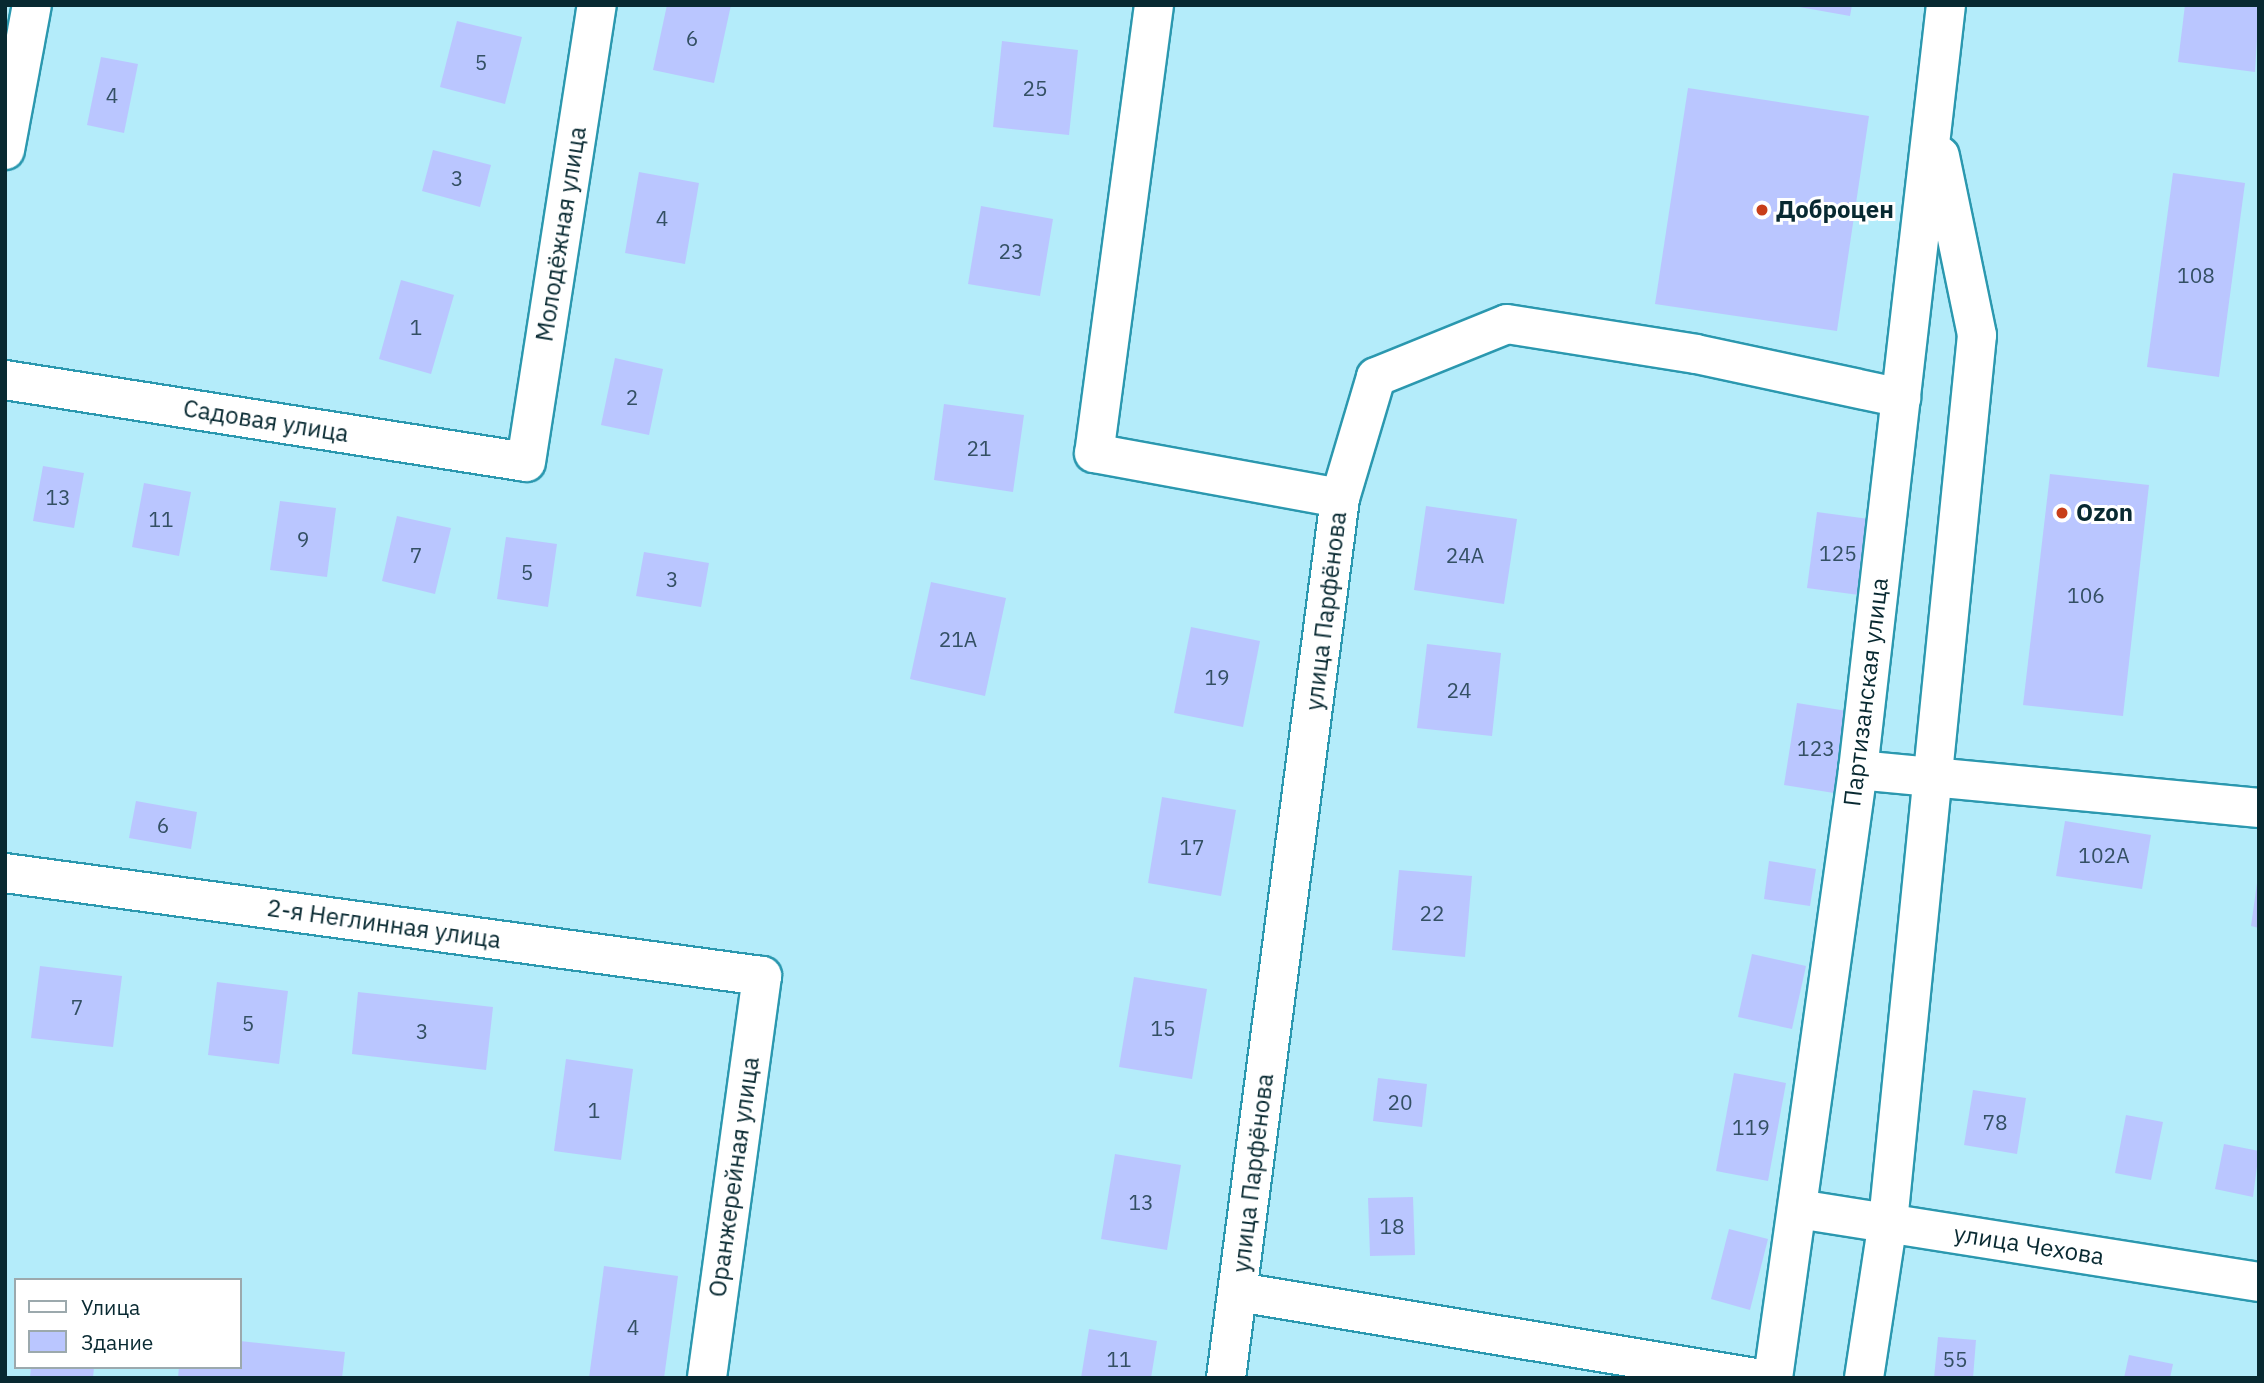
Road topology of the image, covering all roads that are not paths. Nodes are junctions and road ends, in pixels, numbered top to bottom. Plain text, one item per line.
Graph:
1 (32, 5) edge
2 (597, 5) edge
3 (1154, 5) edge
4 (1946, 5) edge
5 (1933, 124) junction
6 (5, 150) edge
7 (5, 380) edge
8 (1901, 398) junction
9 (526, 462) joint
10 (1340, 498) junction
11 (1858, 770) junction
12 (1933, 776) junction
13 (2259, 808) edge
14 (5, 873) edge
15 (762, 976) joint
16 (1798, 1209) junction
17 (1888, 1222) junction
18 (2259, 1282) edge
19 (1238, 1292) junction
20 (707, 1378) edge
21 (1227, 1378) edge
22 (1756, 1378) edge
23 (1773, 1378) edge
24 (1864, 1378) edge

1 - 6 street
2 - 9 street, Молодёжная улица
3 - 10 street, улица Парфёнова
4 - 5 street, Партизанская улица
5 - 8 street, Партизанская улица
5 - 12 street
7 - 9 street, Садовая улица
8 - 10 street
8 - 11 street, Партизанская улица
10 - 19 street, улица Парфёнова
11 - 12 street
11 - 16 street, Партизанская улица
12 - 13 street
12 - 17 street
14 - 15 street, 2-я Неглинная улица
15 - 20 street, Оранжерейная улица
16 - 17 street, улица Чехова
16 - 23 street, Партизанская улица
17 - 18 street, улица Чехова
17 - 24 street
19 - 21 street, улица Парфёнова
19 - 22 street

